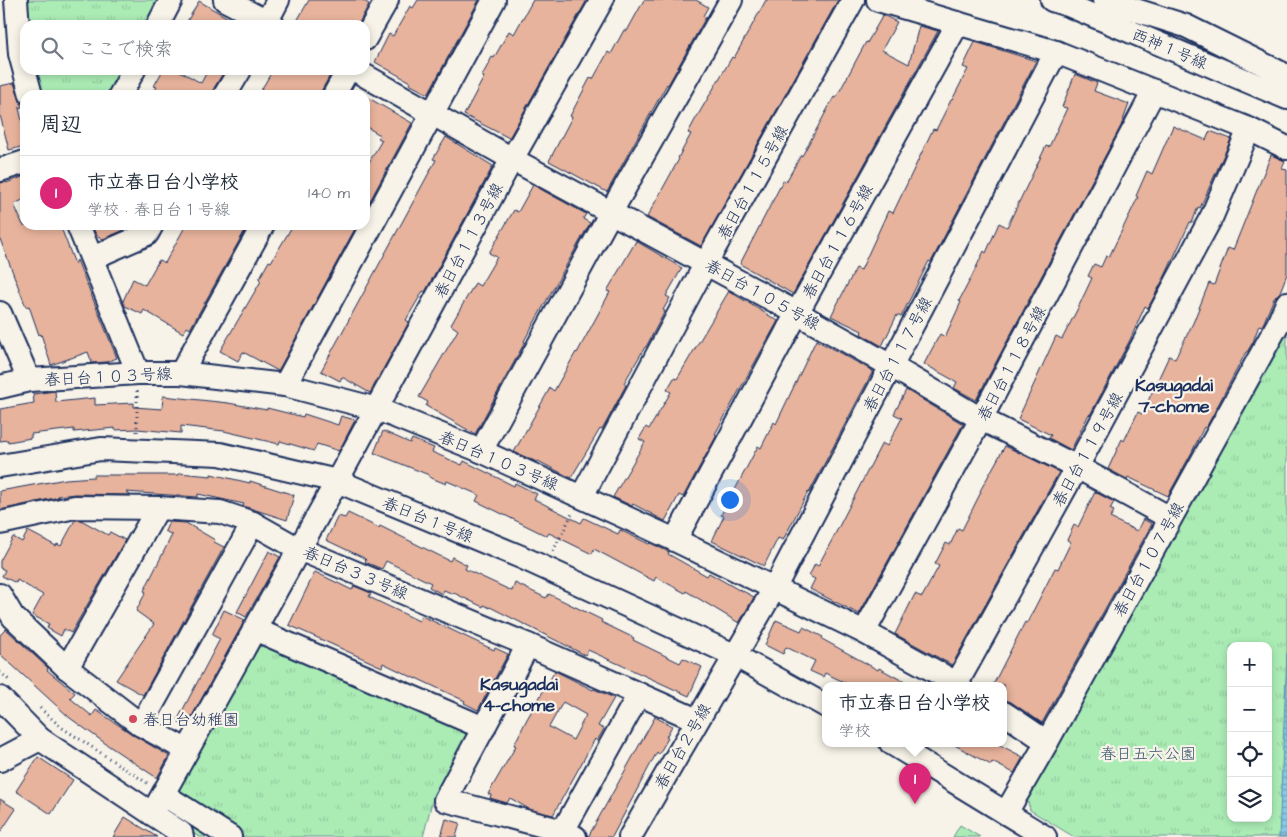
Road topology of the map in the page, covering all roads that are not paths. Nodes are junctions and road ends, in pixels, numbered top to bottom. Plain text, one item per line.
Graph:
1 (16, 0) edge
2 (171, 0) edge
3 (224, 0) edge
4 (278, 0) edge
5 (387, 0) edge
6 (494, 0) edge
7 (602, 0) edge
8 (730, 0) edge
9 (852, 0) edge
10 (878, 0) edge
11 (1052, 0) edge
12 (1104, 0) edge
13 (161, 20) edge
14 (261, 20) edge
15 (270, 20) edge
16 (958, 23) junction
17 (370, 30) edge
18 (1056, 52) junction
19 (20, 54) edge
20 (26, 75) edge
21 (131, 75) edge
22 (237, 75) edge
23 (345, 75) edge
24 (364, 75) edge
25 (1287, 76) edge
26 (30, 90) edge
27 (123, 90) edge
28 (229, 90) edge
29 (337, 90) edge
30 (1154, 91) junction
31 (1287, 98) edge
32 (434, 113) junction
33 (1249, 130) junction
34 (1287, 148) edge
35 (512, 159) junction
36 (20, 164) edge
37 (0, 170) edge
38 (611, 212) junction
39 (80, 230) edge
40 (149, 230) edge
41 (260, 230) edge
42 (370, 230) edge
43 (370, 230) edge
44 (92, 258) junction
45 (706, 263) junction
46 (1287, 303) edge
47 (797, 313) junction
48 (0, 314) edge
49 (890, 366) junction
50 (138, 373) junction
51 (181, 373) junction
52 (30, 380) junction
53 (285, 385) junction
54 (0, 387) edge
55 (376, 409) junction
56 (981, 419) junction
57 (482, 451) junction
58 (0, 466) edge
59 (1077, 467) junction
60 (337, 481) junction
61 (582, 496) junction
62 (158, 508) junction
63 (1170, 518) junction
64 (253, 522) junction
65 (0, 523) edge
66 (675, 540) junction
67 (299, 549) junction
68 (774, 587) junction
69 (0, 596) edge
70 (254, 629) junction
71 (864, 632) junction
72 (528, 645) junction
73 (734, 655) junction
74 (67, 668) junction
75 (954, 682) edge
76 (959, 682) edge
77 (7, 691) edge
78 (639, 694) junction
79 (822, 704) edge
80 (1007, 716) edge
81 (697, 720) junction
82 (141, 725) junction
83 (484, 728) junction
84 (40, 739) junction
85 (1048, 742) junction
86 (898, 747) edge
87 (186, 750) junction
88 (0, 760) edge
89 (167, 797) junction
90 (1006, 813) junction
91 (152, 814) junction
92 (569, 834) edge
93 (182, 837) edge
94 (230, 837) edge
95 (630, 837) edge
96 (1045, 837) edge

1 - 19 street
2 - 13 street
3 - 14 street
4 - 15 street
5 - 17 street
6 - 32 street
7 - 35 street, 春日台１１３号線
8 - 38 street
9 - 45 street, 春日台１１５号線
10 - 16 street
11 - 31 street, 西神１号線
12 - 25 street, 西神１号線
16 - 18 street
16 - 47 street, 春日台１１６号線
18 - 30 street
18 - 49 street, 春日台１１７号線
20 - 26 street
21 - 27 street
22 - 28 street
23 - 29 street
24 - 32 street, 春日台１０５号線
30 - 33 street
30 - 56 street, 春日台１１８号線
32 - 35 street, 春日台１０５号線
32 - 43 street
33 - 34 street
33 - 59 street, 春日台１１９号線
35 - 38 street, 春日台１０５号線
35 - 55 street, 春日台１１３号線
36 - 37 street
38 - 45 street, 春日台１０５号線
38 - 57 street
39 - 44 street
40 - 44 street
41 - 51 street
42 - 53 street
44 - 50 street
45 - 47 street, 春日台１０５号線
45 - 61 street, 春日台１１５号線
46 - 63 street, 春日台１０７号線
47 - 49 street, 春日台１０５号線
47 - 66 street, 春日台１１６号線
48 - 52 street
49 - 56 street, 春日台１０５号線
49 - 68 street, 春日台１１７号線
50 - 51 street, 春日台１０３号線
50 - 52 street, 春日台１０３号線
51 - 53 street, 春日台１０３号線
52 - 54 street, 春日台１０３号線
53 - 55 street, 春日台１０３号線
55 - 57 street, 春日台１０３号線
55 - 60 street, 春日台１１３号線
56 - 59 street, 春日台１０５号線
56 - 71 street, 春日台１１８号線
57 - 61 street, 春日台１０３号線
58 - 60 street, 春日台１号線
59 - 63 street, 春日台１０５号線
59 - 76 street, 春日台１１９号線
60 - 67 street, 春日台１１３号線
60 - 73 street, 春日台１号線
61 - 66 street, 春日台１０３号線
62 - 64 street, 春日台３３号線
62 - 65 street, 春日台３３号線
62 - 74 street
63 - 85 street, 春日台１０７号線
64 - 67 street, 春日台３３号線
64 - 82 street
66 - 68 street, 春日台１０３号線
67 - 70 street, 春日台１１３号線
67 - 72 street, 春日台３３号線
68 - 71 street, 春日台１０３号線
68 - 73 street, 春日台１１７号線
69 - 74 street
70 - 83 street
70 - 87 street, 春日台１１３号線
71 - 75 street, 春日台１０３号線
72 - 78 street, 春日台３３号線
72 - 83 street
73 - 79 street, 春日台１号線
73 - 81 street, 春日台２号線
74 - 82 street
77 - 84 street
78 - 81 street, 春日台３３号線
78 - 92 street
80 - 85 street
81 - 95 street, 春日台２号線
82 - 87 street
83 - 92 street
84 - 88 street
84 - 91 street
85 - 90 street, 春日台１０７号線
86 - 90 street
87 - 89 street, 春日台１１３号線
89 - 91 street, 春日台１１３号線
89 - 94 street
90 - 96 street
91 - 93 street

